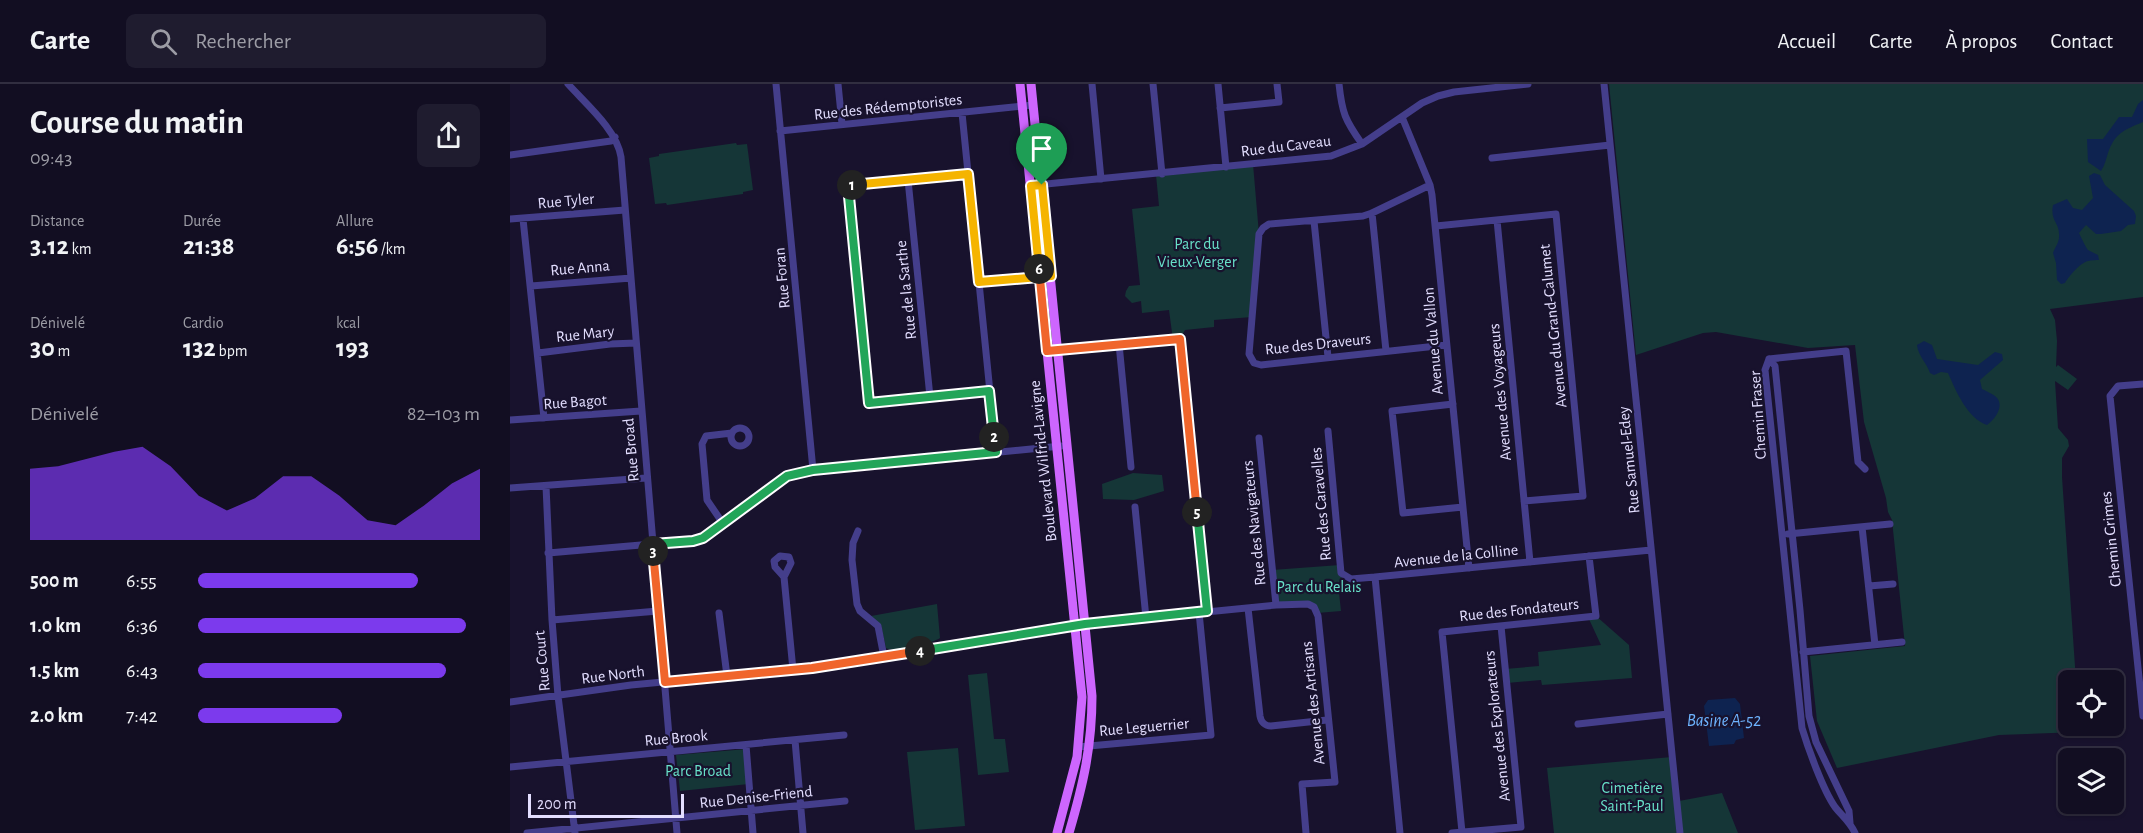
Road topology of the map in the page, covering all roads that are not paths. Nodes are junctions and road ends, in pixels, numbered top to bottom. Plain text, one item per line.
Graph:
1 (568, 84) edge
2 (776, 84) edge
3 (838, 84) edge
4 (1020, 84) edge
5 (1031, 84) edge
6 (1092, 84) edge
7 (1153, 84) edge
8 (1218, 84) edge
9 (1277, 84) edge
10 (1339, 84) edge
11 (1528, 84) edge
12 (1604, 84) edge
13 (1483, 86) edge
14 (1033, 105) junction
15 (1023, 107) junction
16 (1220, 108) junction
17 (962, 113) junction
18 (1402, 117) junction
19 (842, 124) junction
20 (780, 131) junction
21 (615, 137) junction
22 (1362, 144) junction
23 (1610, 145) junction
24 (510, 155) edge
25 (1492, 158) dead end
26 (1226, 167) junction
27 (968, 174) junction
28 (1162, 174) junction
29 (1101, 179) junction
30 (908, 180) junction
31 (1042, 185) junction
32 (1430, 185) junction
33 (1031, 186) junction
34 (625, 210) junction
35 (1372, 213) junction
36 (510, 219) edge
37 (523, 219) junction
38 (1497, 220) junction
39 (1314, 221) junction
40 (1436, 226) junction
41 (1051, 276) junction
42 (1040, 277) junction
43 (631, 278) junction
44 (979, 282) junction
45 (531, 286) junction
46 (636, 343) junction
47 (1119, 344) junction
48 (1446, 345) junction
49 (1059, 350) junction
50 (1047, 351) junction
51 (1386, 351) junction
52 (538, 353) junction
53 (1328, 357) junction
54 (1769, 359) junction
55 (2143, 384) edge
56 (989, 391) junction
57 (930, 397) junction
58 (1452, 404) junction
59 (641, 411) junction
60 (544, 418) junction
61 (510, 420) edge
62 (1328, 431) dead end
63 (732, 434) dead end
64 (1259, 438) dead end
65 (1056, 446) junction
66 (1067, 446) junction
67 (996, 452) junction
68 (1131, 467) dead end
69 (1865, 469) dead end
70 (813, 470) junction
71 (646, 478) junction
72 (546, 486) junction
73 (510, 488) edge
74 (1524, 501) junction
75 (1135, 507) dead end
76 (1463, 507) junction
77 (722, 522) junction
78 (1890, 524) dead end
79 (1862, 527) junction
80 (858, 531) dead end
81 (1791, 534) junction
82 (1781, 535) junction
83 (653, 544) junction
84 (1651, 550) junction
85 (548, 553) junction
86 (1589, 556) junction
87 (1530, 562) junction
88 (1469, 568) junction
89 (784, 577) dead end
90 (1375, 577) junction
91 (1893, 584) dead end
92 (1869, 586) junction
93 (1276, 605) junction
94 (1248, 608) junction
95 (658, 612) junction
96 (1203, 612) junction
97 (719, 613) dead end
98 (1146, 618) junction
99 (552, 620) junction
100 (1085, 624) junction
101 (1075, 626) junction
102 (1501, 626) junction
103 (1902, 642) dead end
104 (1875, 645) junction
105 (1804, 652) junction
106 (1794, 653) junction
107 (884, 657) junction
108 (793, 670) junction
109 (727, 676) junction
110 (665, 682) junction
111 (558, 696) junction
112 (510, 702) edge
113 (1668, 714) junction
114 (2143, 716) edge
115 (1328, 720) junction
116 (1578, 723) dead end
117 (844, 735) dead end
118 (795, 740) junction
119 (746, 744) junction
120 (1090, 746) junction
121 (1078, 747) junction
122 (670, 752) junction
123 (567, 761) junction
124 (510, 766) edge
125 (845, 801) dead end
126 (801, 806) junction
127 (752, 810) junction
128 (676, 818) junction
129 (1850, 823) junction
130 (575, 831) edge
131 (1462, 832) edge
132 (527, 833) edge
133 (677, 833) edge
134 (753, 833) edge
135 (803, 833) edge
136 (1057, 833) edge
137 (1069, 833) edge
138 (1306, 833) edge
139 (1400, 833) edge
140 (1452, 833) edge
141 (1680, 833) edge
142 (1855, 833) edge

1 - 21 street, Rue Broad
2 - 20 street, Rue Foran
3 - 19 street
4 - 15 main road, Boulevard Wilfrid-Lavigne
5 - 14 main road, Boulevard Wilfrid-Lavigne
6 - 29 street
7 - 28 street
8 - 16 street
9 - 16 street
10 - 22 street
11 - 13 street, Rue du Caveau
12 - 23 street, Rue Samuel-Edey
13 - 18 street, Rue du Caveau
14 - 15 street, Rue des Rédemptoristes
14 - 31 main road, Boulevard Wilfrid-Lavigne
15 - 17 street, Rue des Rédemptoristes
15 - 33 main road, Boulevard Wilfrid-Lavigne
16 - 26 street
17 - 19 street, Rue des Rédemptoristes
17 - 27 street
18 - 22 street, Rue du Caveau
18 - 32 street, Avenue du Vallon
19 - 20 street, Rue des Rédemptoristes
20 - 70 street, Rue Foran
21 - 24 street
21 - 34 street, Rue Broad
22 - 26 street, Rue du Caveau
23 - 25 street
23 - 84 street, Rue Samuel-Edey
26 - 28 street, Rue du Caveau
27 - 30 street
27 - 44 street
28 - 29 street, Rue du Caveau
29 - 31 street, Rue du Caveau
30 - 57 street, Rue de la Sarthe
30 - 57 street
31 - 33 street, Rue du Caveau
31 - 41 main road, Boulevard Wilfrid-Lavigne
32 - 35 street, Rue des Draveurs
32 - 40 street, Avenue du Vallon
33 - 42 main road, Boulevard Wilfrid-Lavigne
34 - 37 street, Rue Tyler
34 - 43 street, Rue Broad
35 - 39 street, Rue des Draveurs
35 - 51 street
36 - 37 street, Rue Tyler
37 - 45 street
38 - 40 street, Avenue du Grand-Calumet
38 - 74 street, Avenue des Voyageurs
38 - 74 street, Avenue du Grand-Calumet
39 - 53 street
39 - 53 street, Rue des Draveurs
40 - 48 street, Avenue du Vallon
41 - 42 street
41 - 49 main road, Boulevard Wilfrid-Lavigne
42 - 44 street
42 - 50 main road, Boulevard Wilfrid-Lavigne
43 - 45 street, Rue Anna
43 - 46 street, Rue Broad
44 - 56 street
45 - 52 street
46 - 52 street, Rue Mary
46 - 59 street, Rue Broad
47 - 49 street
47 - 68 street
47 - 96 street, Rue Leguerrier
48 - 51 street, Rue des Draveurs
48 - 58 street, Avenue du Vallon
49 - 50 street
49 - 66 main road, Boulevard Wilfrid-Lavigne
50 - 65 main road, Boulevard Wilfrid-Lavigne
51 - 53 street, Rue des Draveurs
52 - 60 street
54 - 69 street
54 - 81 street, Chemin Fraser
54 - 82 street, Chemin Fraser
55 - 114 street, Chemin Grimes
56 - 57 street
56 - 67 street
58 - 76 street, Avenue du Vallon
58 - 76 street
59 - 60 street, Rue Bagot
59 - 71 street, Rue Broad
60 - 61 street, Rue Bagot
62 - 90 street, Rue des Caravelles
63 - 77 street
64 - 93 street, Rue des Navigateurs
65 - 66 street
65 - 67 street
65 - 101 main road, Boulevard Wilfrid-Lavigne
66 - 100 main road, Boulevard Wilfrid-Lavigne
67 - 70 street
70 - 77 street
71 - 72 street
71 - 83 street, Rue Broad
72 - 73 street
72 - 85 street, Rue Court
74 - 87 street, Avenue des Voyageurs
75 - 98 street
76 - 88 street, Avenue du Vallon
77 - 83 street
78 - 79 street
79 - 81 street
79 - 92 street
80 - 107 street
81 - 82 street
81 - 105 street, Chemin Fraser
82 - 106 street, Chemin Fraser
83 - 85 street
83 - 95 street, Rue Broad
84 - 86 street, Avenue de la Colline
84 - 113 street, Rue Samuel-Edey
85 - 99 street, Rue Court
86 - 87 street, Avenue de la Colline
86 - 102 street, Rue des Fondateurs
87 - 88 street, Avenue de la Colline
88 - 90 street, Avenue de la Colline
89 - 108 street
90 - 139 street, Avenue de la Colline
91 - 92 street
92 - 104 street
93 - 94 street, Avenue des Artisans
93 - 115 street, Avenue des Artisans
94 - 96 street, Avenue des Artisans
94 - 115 street
95 - 99 street
95 - 110 street, Rue Broad
96 - 98 street, Avenue des Artisans
96 - 120 street, Rue Leguerrier
97 - 109 street
98 - 100 street, Rue North
99 - 111 street, Rue Court
100 - 101 street, Rue North
100 - 120 main road, Boulevard Wilfrid-Lavigne
101 - 107 street, Rue North
101 - 121 main road, Boulevard Wilfrid-Lavigne
102 - 131 street, Avenue des Explorateurs
102 - 131 street, Rue des Fondateurs
103 - 104 street
104 - 105 street
105 - 106 street
105 - 129 street, Chemin Fraser
106 - 129 street, Chemin Fraser
107 - 108 street, Rue North
108 - 109 street, Rue North
109 - 110 street, Rue North
110 - 111 street, Rue North
110 - 122 street, Rue Broad
111 - 112 street, Rue North
111 - 123 street, Rue Court
113 - 116 street
113 - 141 street, Rue Samuel-Edey
115 - 138 street, Avenue des Artisans
117 - 118 street, Rue Brook
118 - 119 street, Rue Brook
118 - 126 street
119 - 122 street, Rue Brook
119 - 127 street
120 - 121 street, Rue Leguerrier
120 - 137 main road, Boulevard Wilfrid-Lavigne
121 - 136 main road, Boulevard Wilfrid-Lavigne
122 - 123 street, Rue Brook
122 - 128 street, Rue Broad
123 - 124 street, Rue Brook
123 - 130 street, Rue Court
125 - 126 street, Rue Denise-Friend
126 - 127 street, Rue Denise-Friend
126 - 135 street
127 - 128 street, Rue Denise-Friend
127 - 134 street
128 - 130 street, Rue Denise-Friend
128 - 133 street, Rue Broad
129 - 142 street, Chemin Fraser
130 - 132 street, Rue Denise-Friend
131 - 140 street, Avenue des Explorateurs

